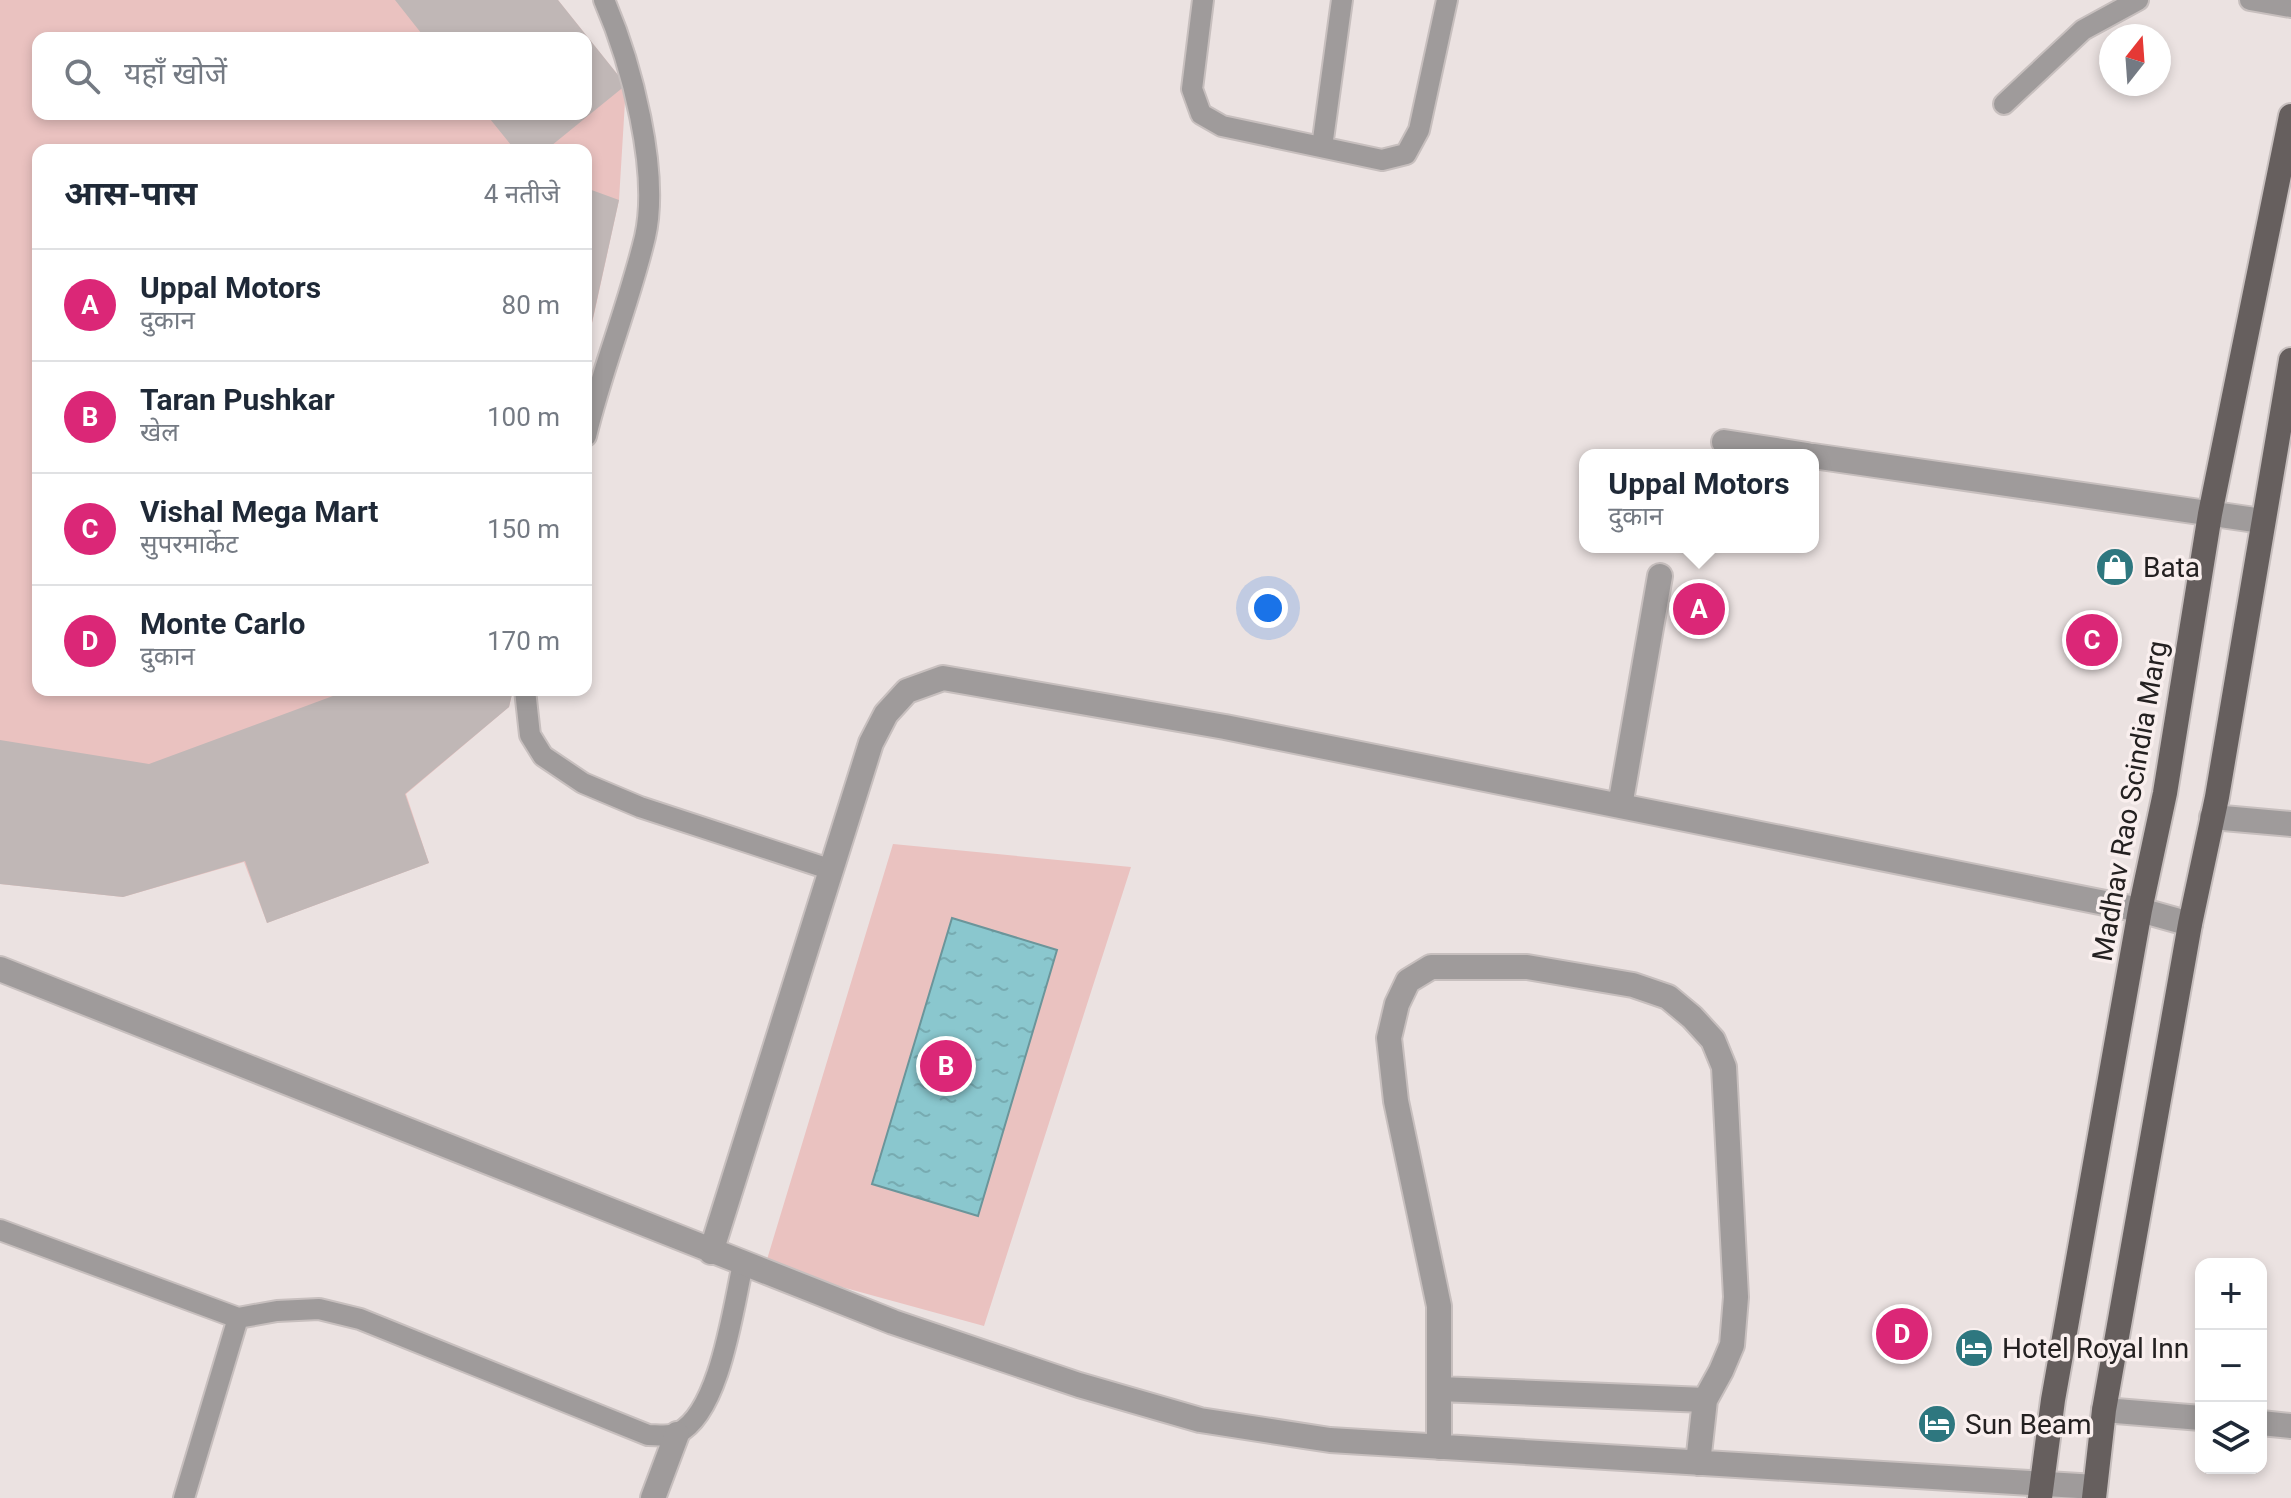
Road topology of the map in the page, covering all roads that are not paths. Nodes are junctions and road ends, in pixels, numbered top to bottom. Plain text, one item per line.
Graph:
1 (604, 0) edge
2 (1203, 0) edge
3 (1342, 0) edge
4 (1447, 0) edge
5 (2138, 0) edge
6 (2250, 0) edge
7 (2291, 7) edge
8 (2004, 104) dead end
9 (2291, 116) edge
10 (1322, 147) junction
11 (2291, 360) edge
12 (592, 411) edge
13 (1724, 442) dead end
14 (1770, 449) edge
15 (1819, 456) edge
16 (2210, 514) junction
17 (2262, 521) junction
18 (1660, 576) dead end
19 (526, 696) edge
20 (1620, 806) junction
21 (2212, 817) junction
22 (2291, 824) edge
23 (832, 870) junction
24 (2140, 910) junction
25 (2190, 924) junction
26 (0, 969) edge
27 (0, 1230) edge
28 (711, 1252) junction
29 (743, 1264) junction
30 (238, 1318) junction
31 (1439, 1389) junction
32 (1705, 1400) junction
33 (2104, 1410) junction
34 (2195, 1418) edge
35 (2267, 1424) edge
36 (2291, 1426) edge
37 (677, 1434) junction
38 (1439, 1447) junction
39 (1698, 1463) junction
40 (2040, 1490) edge
41 (2094, 1492) edge
42 (184, 1498) edge
43 (653, 1498) edge

1 - 12 lane
2 - 10 lane
3 - 10 lane
4 - 10 lane
5 - 8 lane
6 - 7 lane
9 - 16 main road, Madhav Rao Scindia Marg
11 - 17 main road
13 - 14 street
15 - 16 street
16 - 17 street
16 - 24 main road, Madhav Rao Scindia Marg
17 - 21 main road
18 - 20 street
19 - 23 lane
20 - 23 street
20 - 24 street
21 - 22 street
21 - 25 main road
23 - 28 street
24 - 25 street
24 - 40 main road, Madhav Rao Scindia Marg
25 - 33 main road
26 - 28 street
27 - 30 lane
28 - 29 street
29 - 37 lane
29 - 38 street
30 - 37 lane
30 - 42 lane
31 - 32 street
31 - 32 street
31 - 38 street
32 - 39 street
33 - 34 street
33 - 41 main road
35 - 36 street
37 - 43 street
38 - 39 street
39 - 40 street
40 - 41 street

